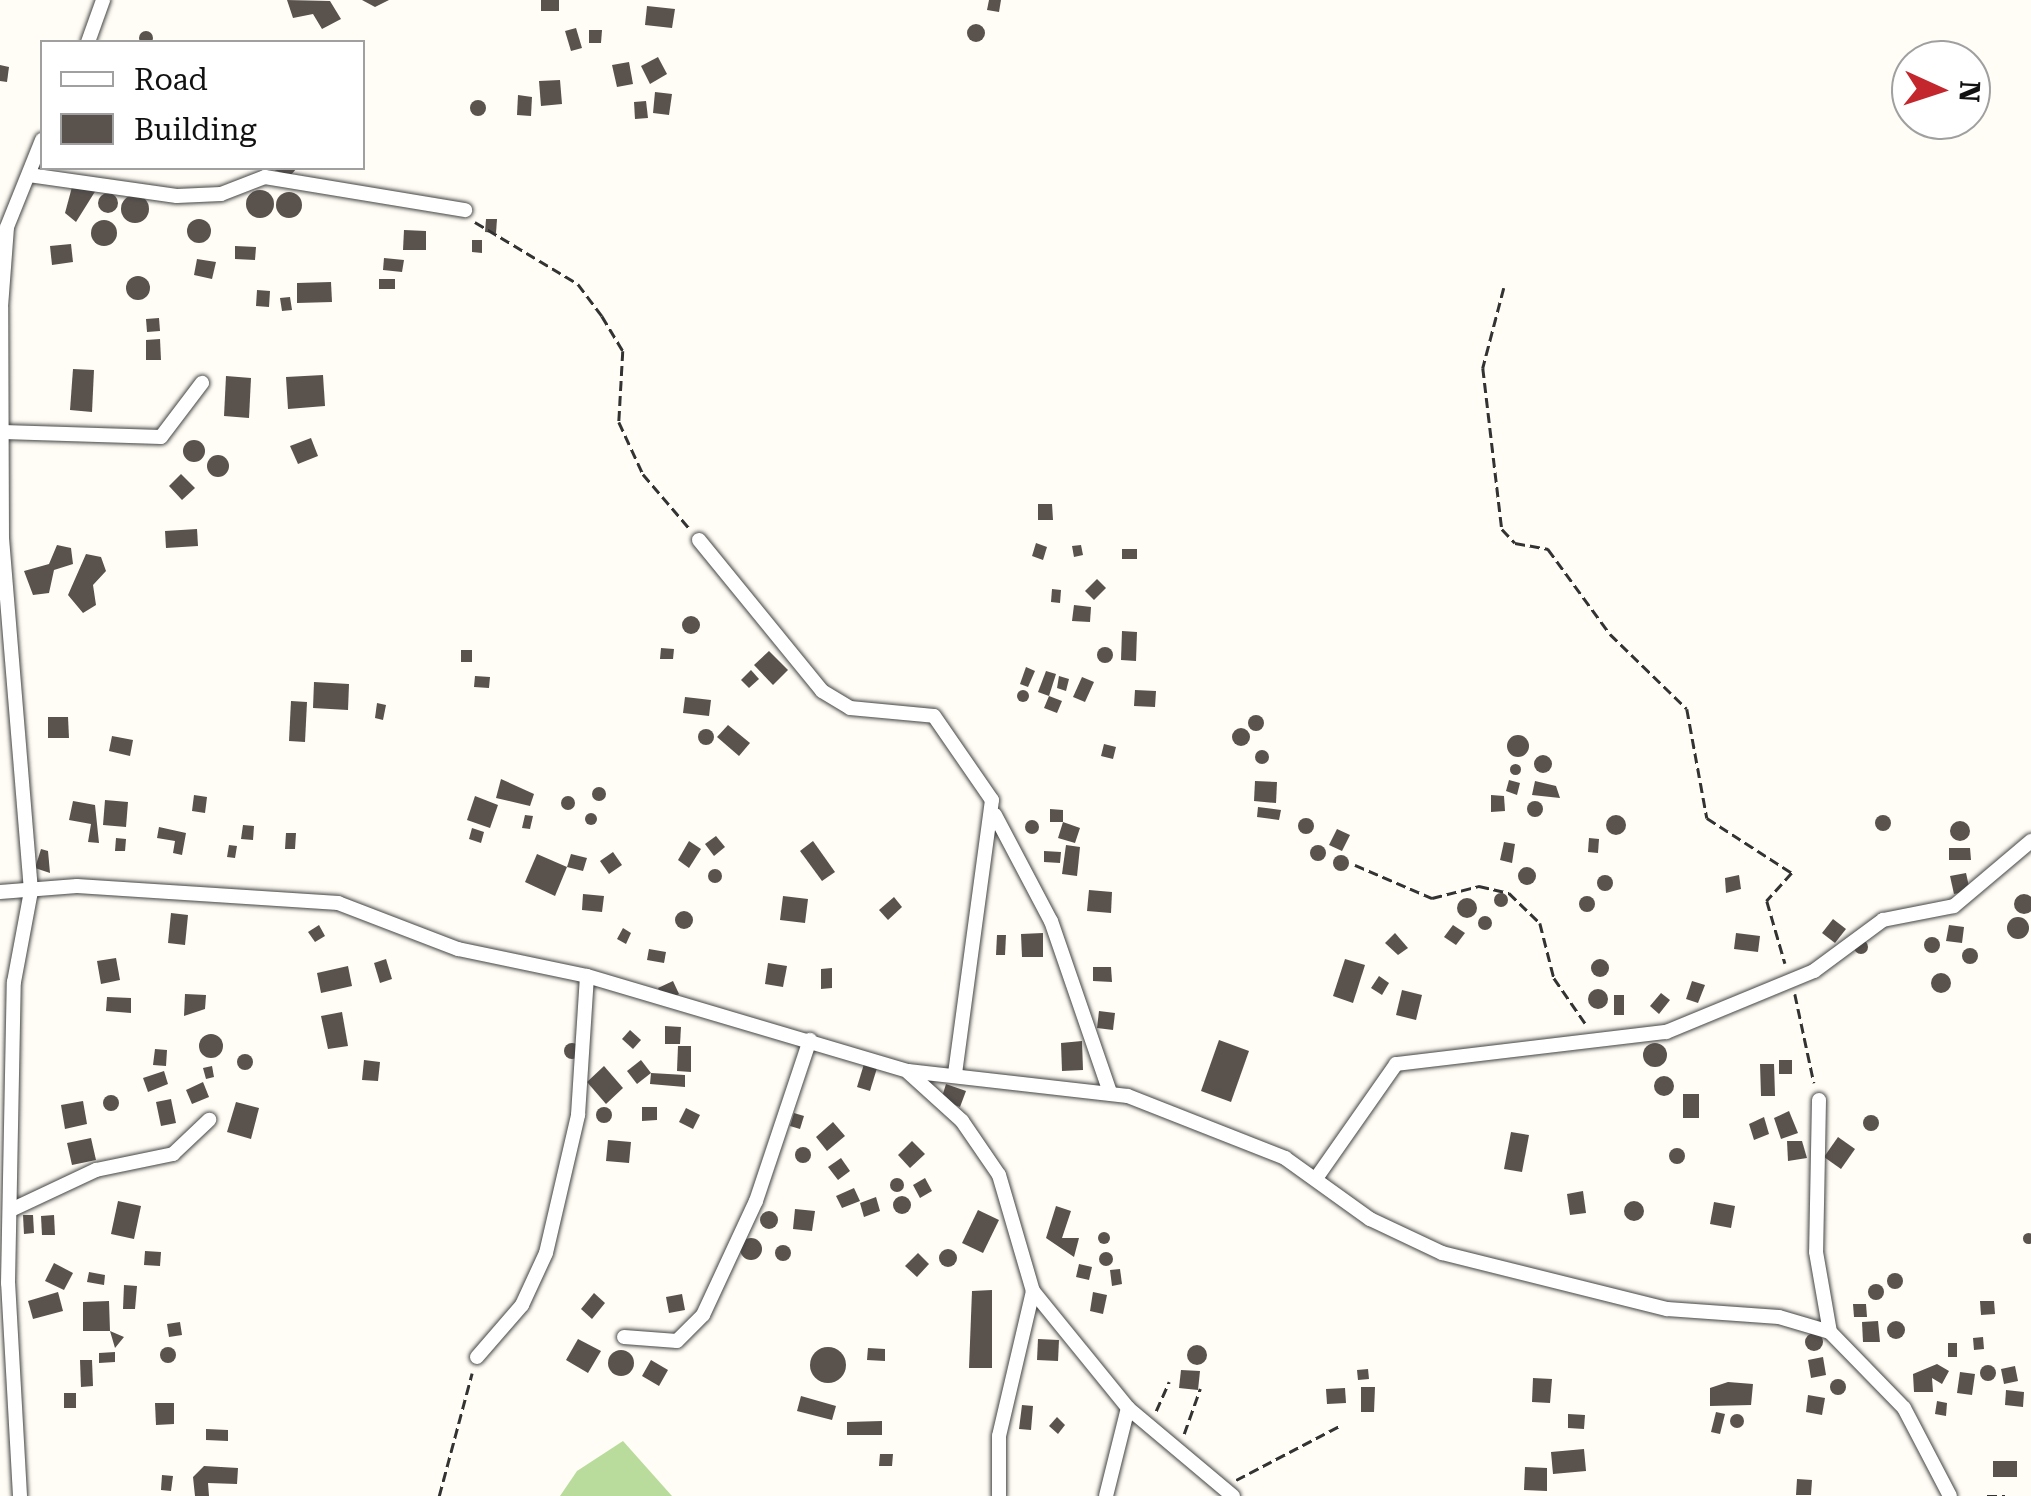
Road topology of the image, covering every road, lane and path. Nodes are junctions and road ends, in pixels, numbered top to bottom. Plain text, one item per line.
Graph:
1 (103, 0) edge
2 (89, 40) edge
3 (40, 145) edge
4 (29, 175) junction
5 (464, 210) joint
6 (1504, 288) dead end
7 (1, 363) edge
8 (202, 383) dead end
9 (3, 432) junction
10 (700, 540) joint
11 (994, 814) junction
12 (2031, 842) edge
13 (1356, 865) dead end
14 (31, 890) junction
15 (0, 892) edge
16 (587, 976) junction
17 (1792, 980) junction
18 (1594, 1037) junction
19 (810, 1040) junction
20 (908, 1071) junction
21 (955, 1074) junction
22 (1110, 1092) junction
23 (1819, 1100) joint
24 (209, 1120) dead end
25 (1317, 1177) junction
26 (13, 1209) junction
27 (1033, 1291) junction
28 (1830, 1332) junction
29 (624, 1337) dead end
30 (476, 1357) joint
31 (1169, 1382) dead end
32 (1200, 1390) dead end
33 (1128, 1408) junction
34 (1342, 1424) dead end
35 (1148, 1425) junction
36 (1176, 1448) junction
37 (1229, 1493) edge
38 (20, 1496) edge
39 (439, 1496) edge
40 (998, 1496) edge
41 (1106, 1496) edge
42 (1950, 1496) edge
43 (1987, 1496) edge
44 (2005, 1496) edge

1 - 2 street
3 - 4 street
4 - 5 street
4 - 7 street
5 - 10 path
6 - 17 path
7 - 9 street
8 - 9 street
9 - 14 street
10 - 11 street
11 - 21 street
11 - 22 street
12 - 17 street
13 - 18 path
14 - 15 street
14 - 16 street
14 - 26 street
16 - 19 street
16 - 30 street
17 - 18 street
17 - 23 path
18 - 25 street
19 - 20 street
19 - 29 street
20 - 21 street
20 - 27 street
21 - 22 street
22 - 25 street
23 - 28 street
24 - 26 street
25 - 28 street
26 - 38 street
27 - 33 street
27 - 40 street
28 - 42 street
30 - 39 path
31 - 35 path
32 - 36 path
33 - 35 street
33 - 41 street
34 - 37 path
35 - 36 street
36 - 37 street
43 - 44 path

